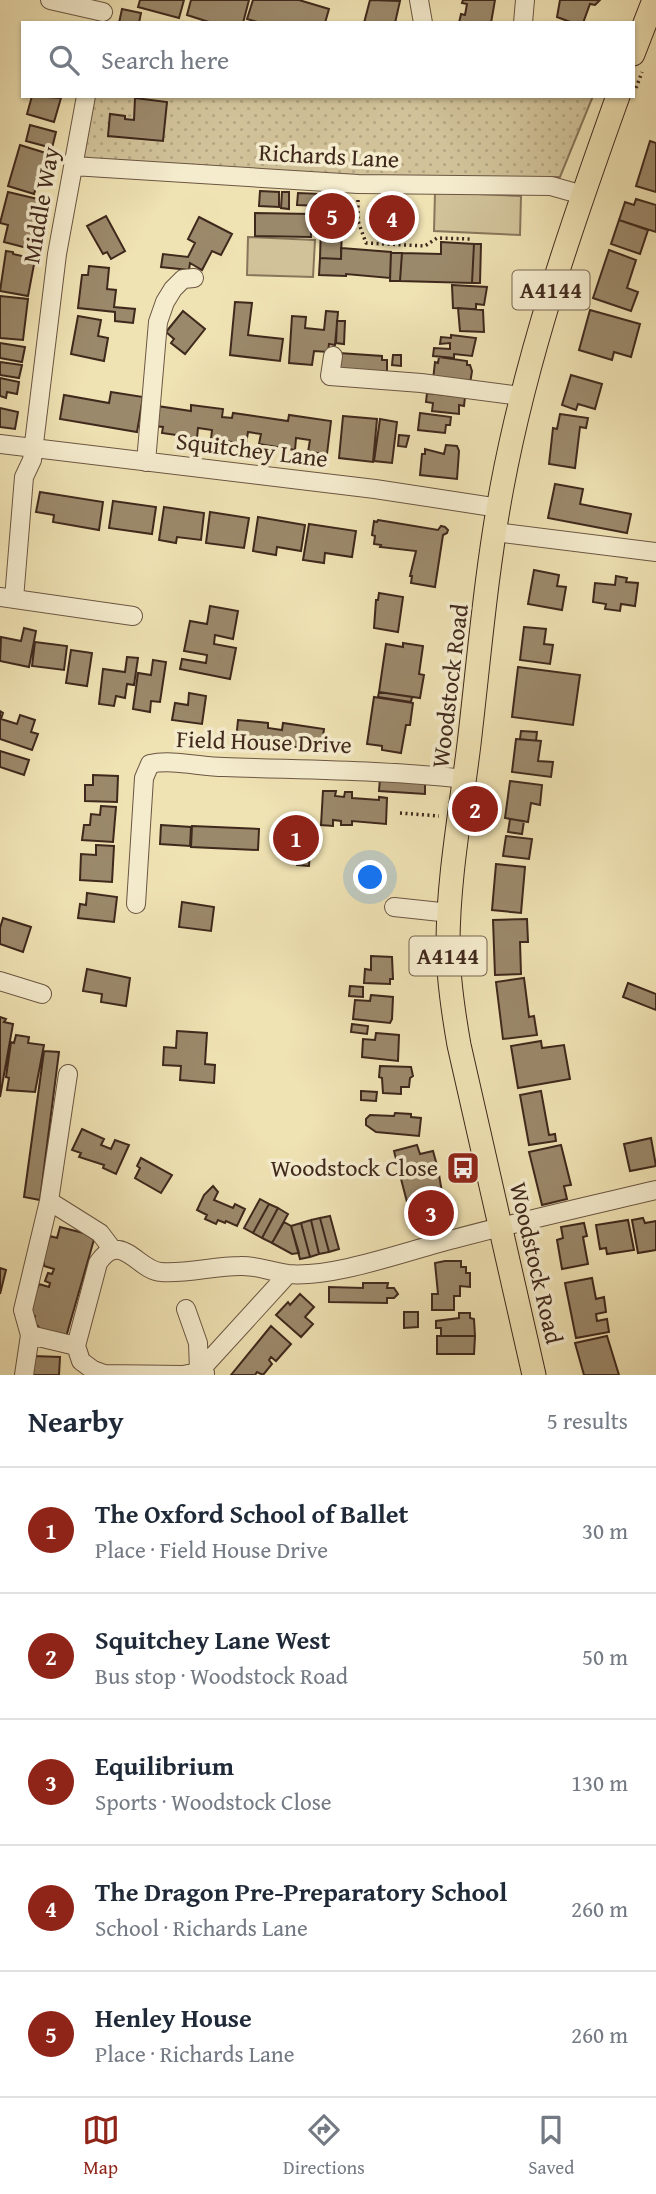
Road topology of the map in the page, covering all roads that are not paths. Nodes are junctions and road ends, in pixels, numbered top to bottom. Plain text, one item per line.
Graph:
1 (50, 0) edge
2 (419, 0) edge
3 (525, 0) edge
4 (654, 0) edge
5 (103, 12) edge
6 (423, 21) edge
7 (523, 21) edge
8 (635, 49) edge
9 (86, 98) edge
10 (617, 98) edge
11 (73, 166) junction
12 (583, 195) junction
13 (194, 278) dead end
14 (333, 356) dead end
15 (521, 396) junction
16 (0, 444) edge
17 (33, 448) junction
18 (146, 462) junction
19 (499, 508) junction
20 (495, 531) junction
21 (656, 552) edge
22 (7, 598) edge
23 (133, 616) dead end
24 (465, 779) junction
25 (142, 898) dead end
26 (394, 907) dead end
27 (450, 913) junction
28 (0, 981) edge
29 (42, 994) dead end
30 (68, 1074) dead end
31 (656, 1190) edge
32 (49, 1201) junction
33 (501, 1226) junction
34 (113, 1250) junction
35 (288, 1274) junction
36 (186, 1309) dead end
37 (30, 1335) junction
38 (76, 1346) junction
39 (203, 1372) edge
40 (24, 1375) edge
41 (534, 1375) edge

1 - 5 street
2 - 6 street
3 - 7 street
4 - 8 main road
9 - 11 street, Middle Way
10 - 12 main road, Woodstock Road / A4144
11 - 12 street, Richards Lane
11 - 17 street, Middle Way
12 - 15 main road, Woodstock Road / A4144
13 - 18 street
14 - 15 street
15 - 19 main road, Woodstock Road / A4144
16 - 17 street, Squitchey Lane
17 - 18 street, Squitchey Lane
17 - 22 street, Middle Way
18 - 19 street, Squitchey Lane
19 - 20 main road, Woodstock Road / A4144
20 - 21 street
20 - 24 main road, Woodstock Road / A4144
22 - 23 street
24 - 25 street, Field House Drive
24 - 27 main road, Woodstock Road / A4144
26 - 27 street
27 - 33 main road, Woodstock Road / A4144
28 - 29 street
30 - 32 street
31 - 33 street
32 - 34 street
32 - 37 street
33 - 35 street
33 - 41 main road, Woodstock Road / A4144
34 - 35 street
34 - 38 street
35 - 39 street
36 - 39 street
37 - 38 street
37 - 40 street
38 - 39 street

